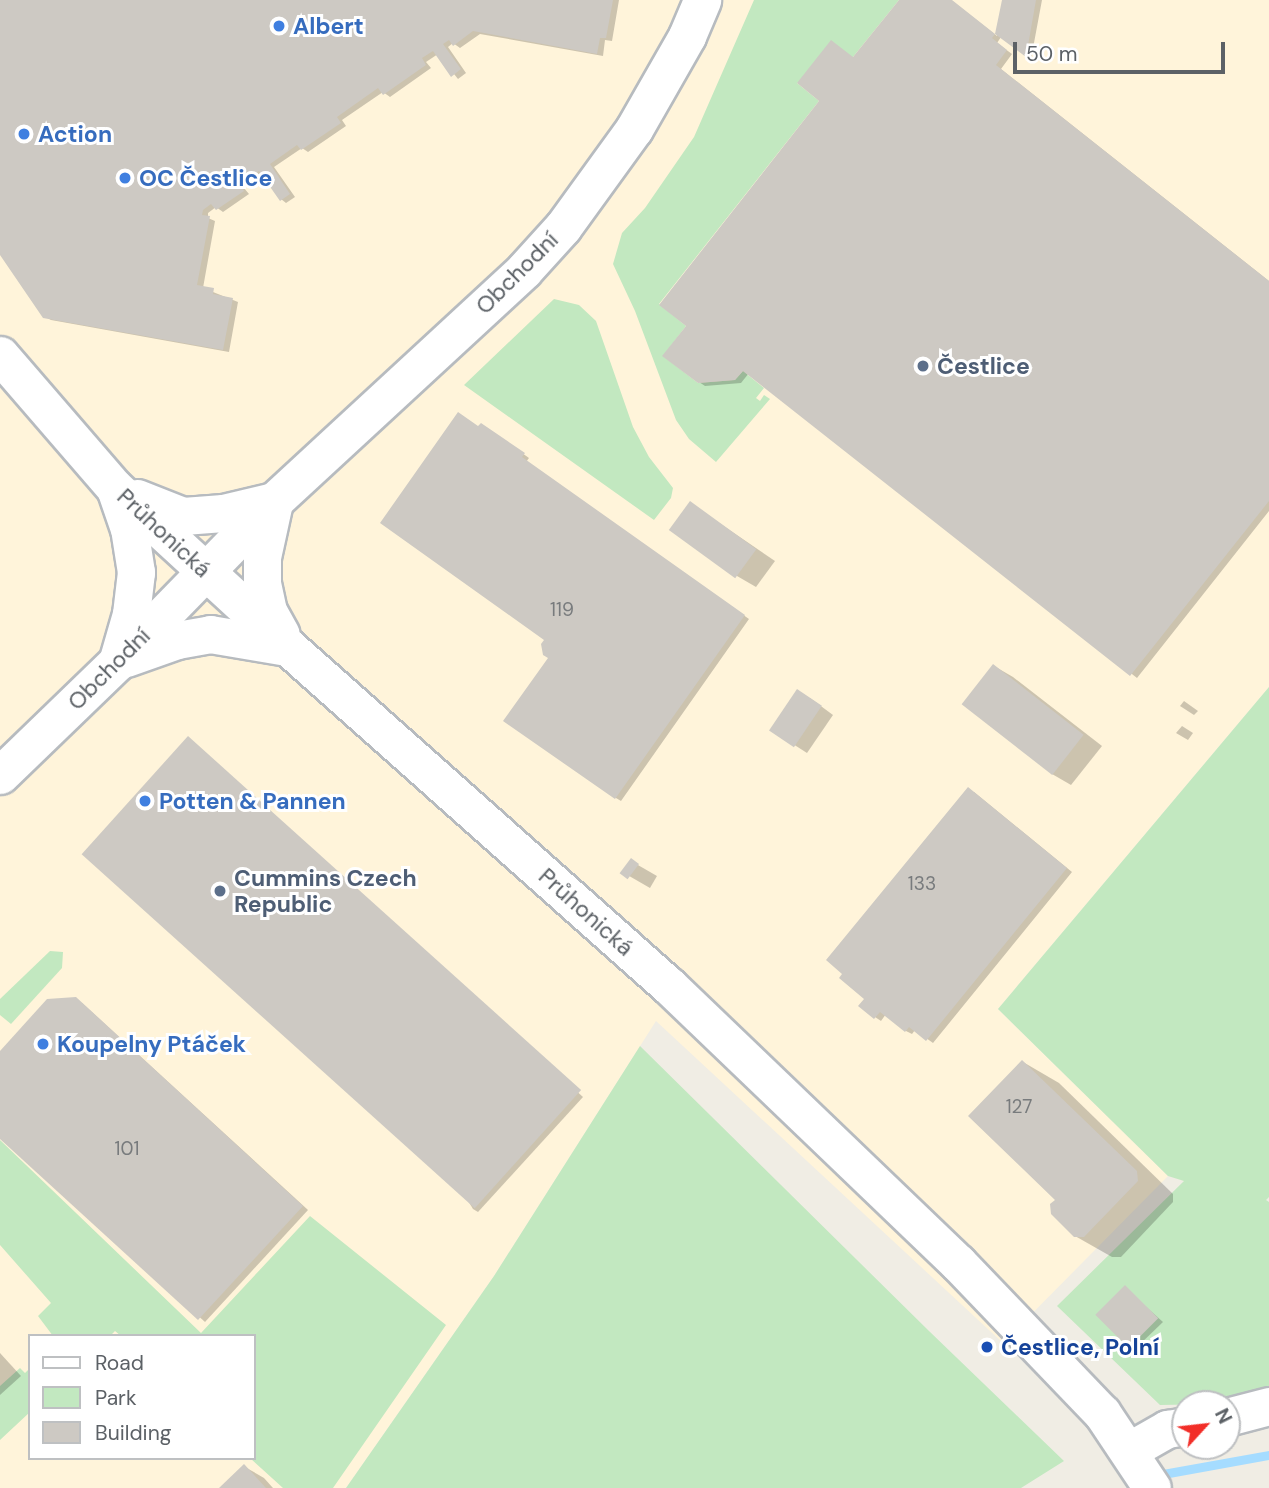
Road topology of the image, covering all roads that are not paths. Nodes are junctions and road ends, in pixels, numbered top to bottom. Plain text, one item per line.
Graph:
1 (702, 0) edge
2 (0, 355) edge
3 (114, 487) junction
4 (274, 501) junction
5 (206, 571) junction
6 (288, 647) junction
7 (117, 662) junction
8 (0, 775) edge
9 (1269, 1406) edge
10 (1241, 1413) edge
11 (1171, 1428) edge
12 (1130, 1450) junction
13 (1152, 1488) edge

1 - 4 street, Obchodní
2 - 3 street, Průhonická
3 - 4 street, Obchodní
3 - 5 street, Průhonická
3 - 7 street
4 - 5 street, Obchodní
4 - 6 street
5 - 6 street, Průhonická
5 - 7 street, Obchodní
6 - 7 street
6 - 12 street, Průhonická
7 - 8 street, Obchodní
9 - 10 street
11 - 12 street
12 - 13 street, Průhonická

